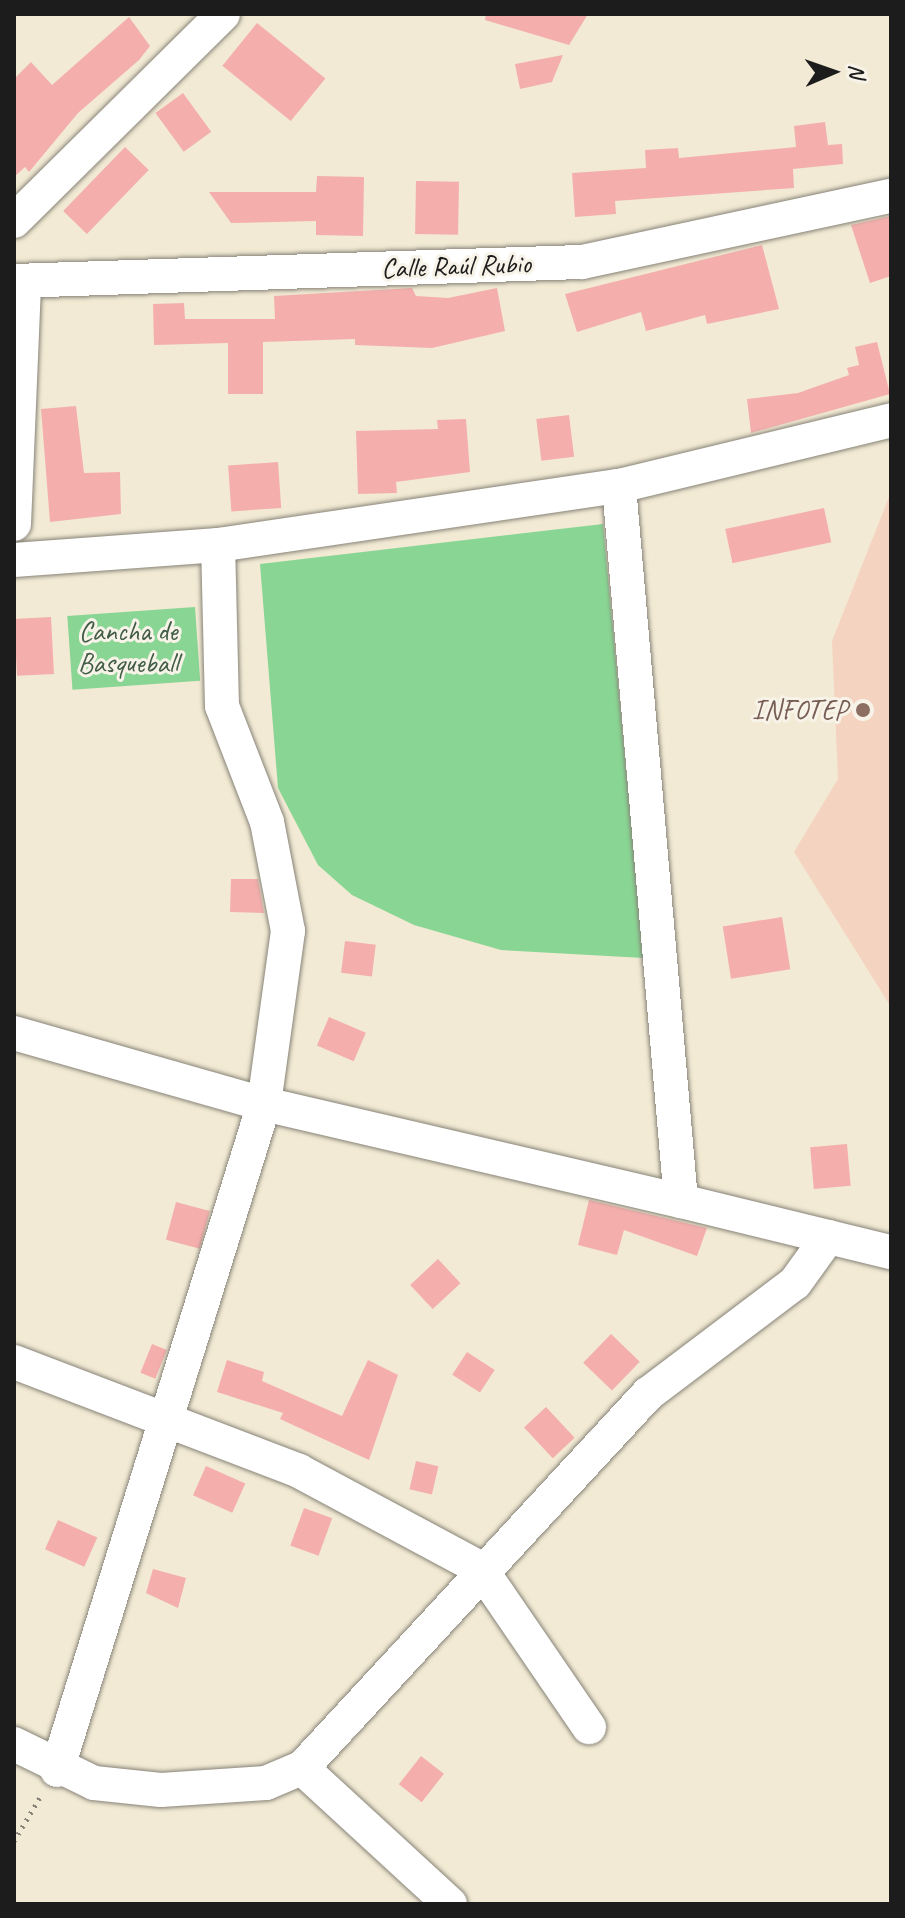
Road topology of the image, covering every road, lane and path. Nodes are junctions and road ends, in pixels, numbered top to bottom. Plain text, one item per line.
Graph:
1 (223, 14) edge
2 (891, 196) edge
3 (14, 221) edge
4 (19, 281) edge
5 (891, 420) edge
6 (619, 486) junction
7 (14, 524) edge
8 (218, 545) junction
9 (14, 560) edge
10 (14, 1033) edge
11 (264, 1104) junction
12 (681, 1201) junction
13 (828, 1237) junction
14 (891, 1252) edge
15 (14, 1362) edge
16 (170, 1417) junction
17 (480, 1568) junction
18 (589, 1727) dead end
19 (14, 1744) edge
20 (302, 1768) junction
21 (57, 1770) junction
22 (14, 1841) edge
23 (450, 1904) edge

1 - 3 street
2 - 4 street, Calle Raúl Rubio
4 - 7 street
5 - 6 street
6 - 8 street
6 - 12 street
8 - 9 street
8 - 11 street
10 - 11 street
11 - 12 street
11 - 16 street
12 - 13 street
13 - 14 street
13 - 17 street
15 - 16 street
16 - 17 street
16 - 21 street
17 - 18 street
17 - 20 street
19 - 21 street
20 - 21 street
20 - 23 street
21 - 22 path

